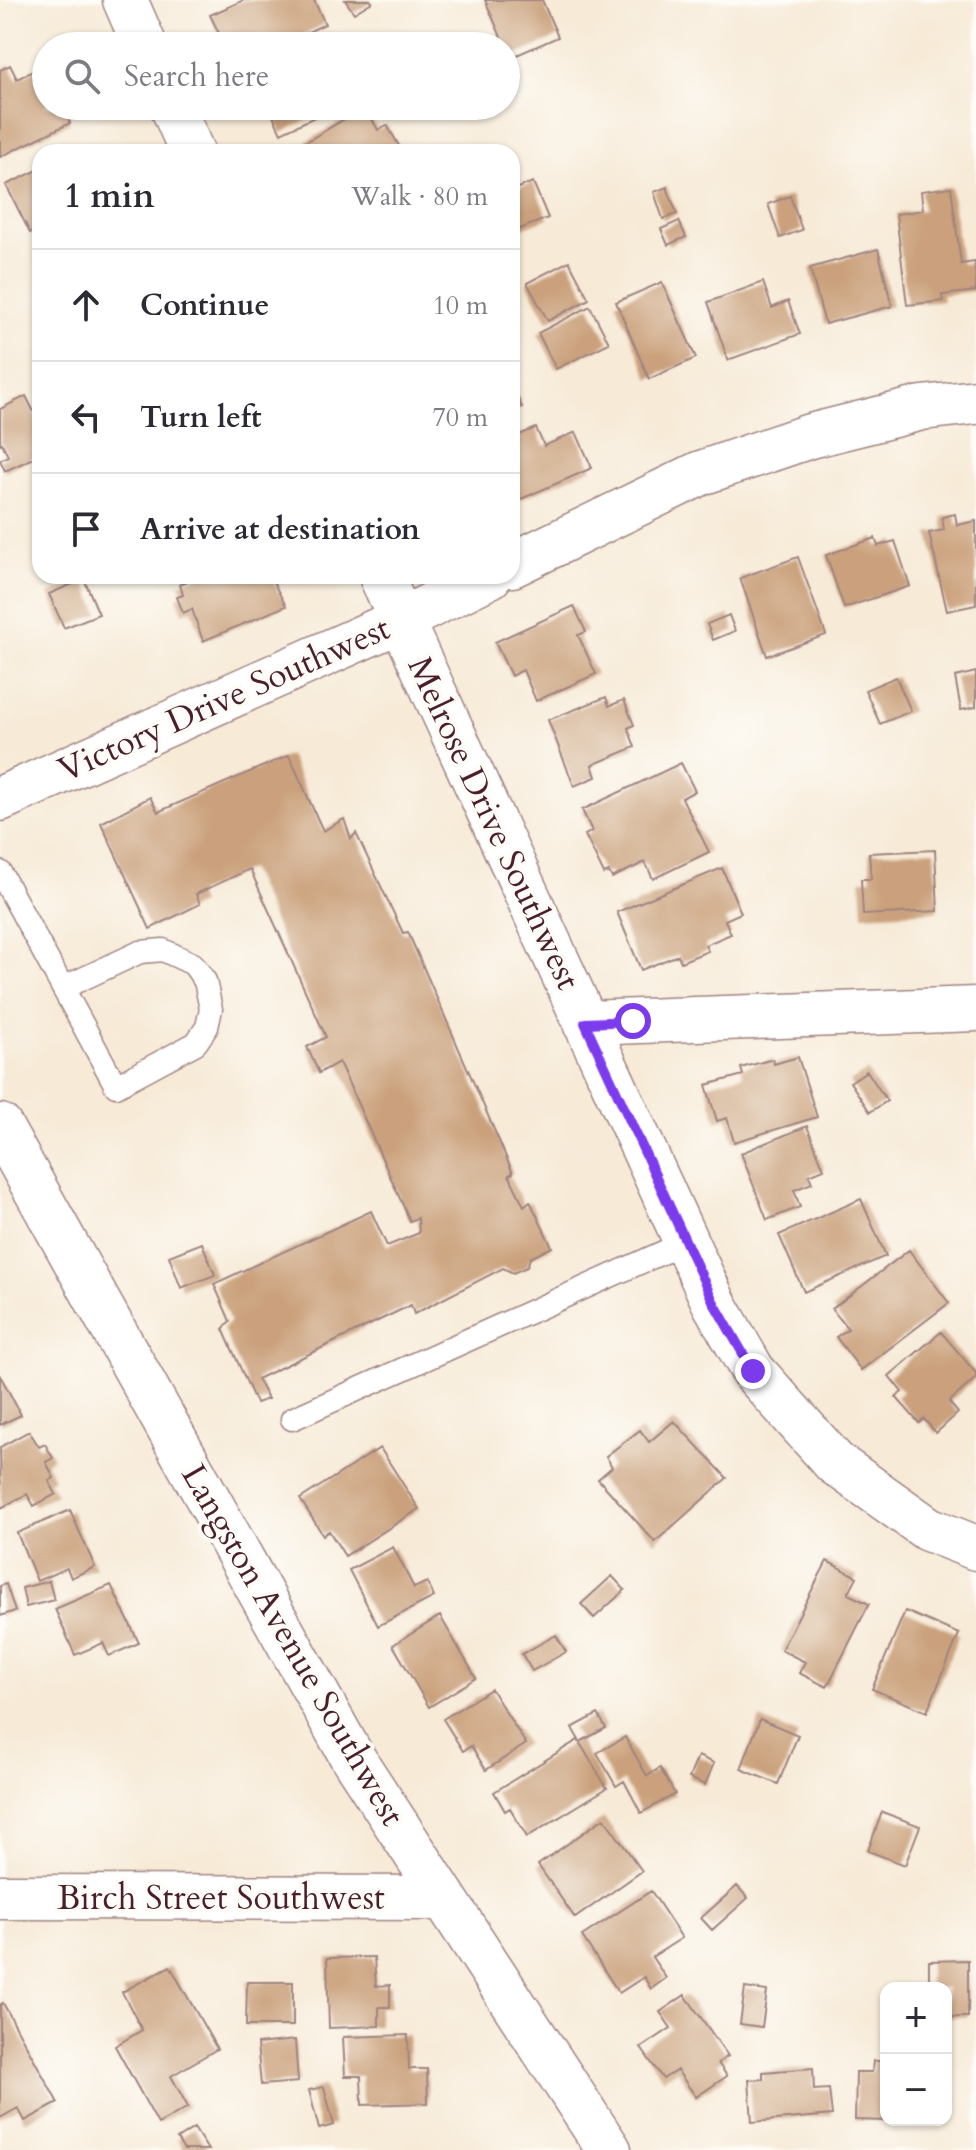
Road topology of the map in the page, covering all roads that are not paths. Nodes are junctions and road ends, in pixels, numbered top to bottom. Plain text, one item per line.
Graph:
1 (125, 0) edge
2 (139, 32) edge
3 (178, 120) edge
4 (189, 144) edge
5 (976, 402) edge
6 (520, 561) edge
7 (385, 584) edge
8 (474, 584) edge
9 (401, 620) junction
10 (0, 799) edge
11 (0, 872) edge
12 (63, 988) junction
13 (976, 1009) edge
14 (585, 1023) junction
15 (0, 1126) edge
16 (686, 1242) junction
17 (292, 1419) dead end
18 (976, 1548) edge
19 (0, 1897) edge
20 (442, 1898) junction
21 (609, 2150) edge

1 - 2 street
3 - 4 street
5 - 6 street
7 - 9 street, Melrose Drive Southwest
8 - 9 street, Victory Drive Southwest
9 - 10 street, Victory Drive Southwest
9 - 14 street, Melrose Drive Southwest
11 - 12 lane
12 - 12 lane
13 - 14 street
14 - 16 street, Melrose Drive Southwest
15 - 20 street, Langston Avenue Southwest
16 - 17 lane
16 - 18 street, Melrose Drive Southwest
19 - 20 street, Birch Street Southwest
20 - 21 street, Langston Avenue Southwest

